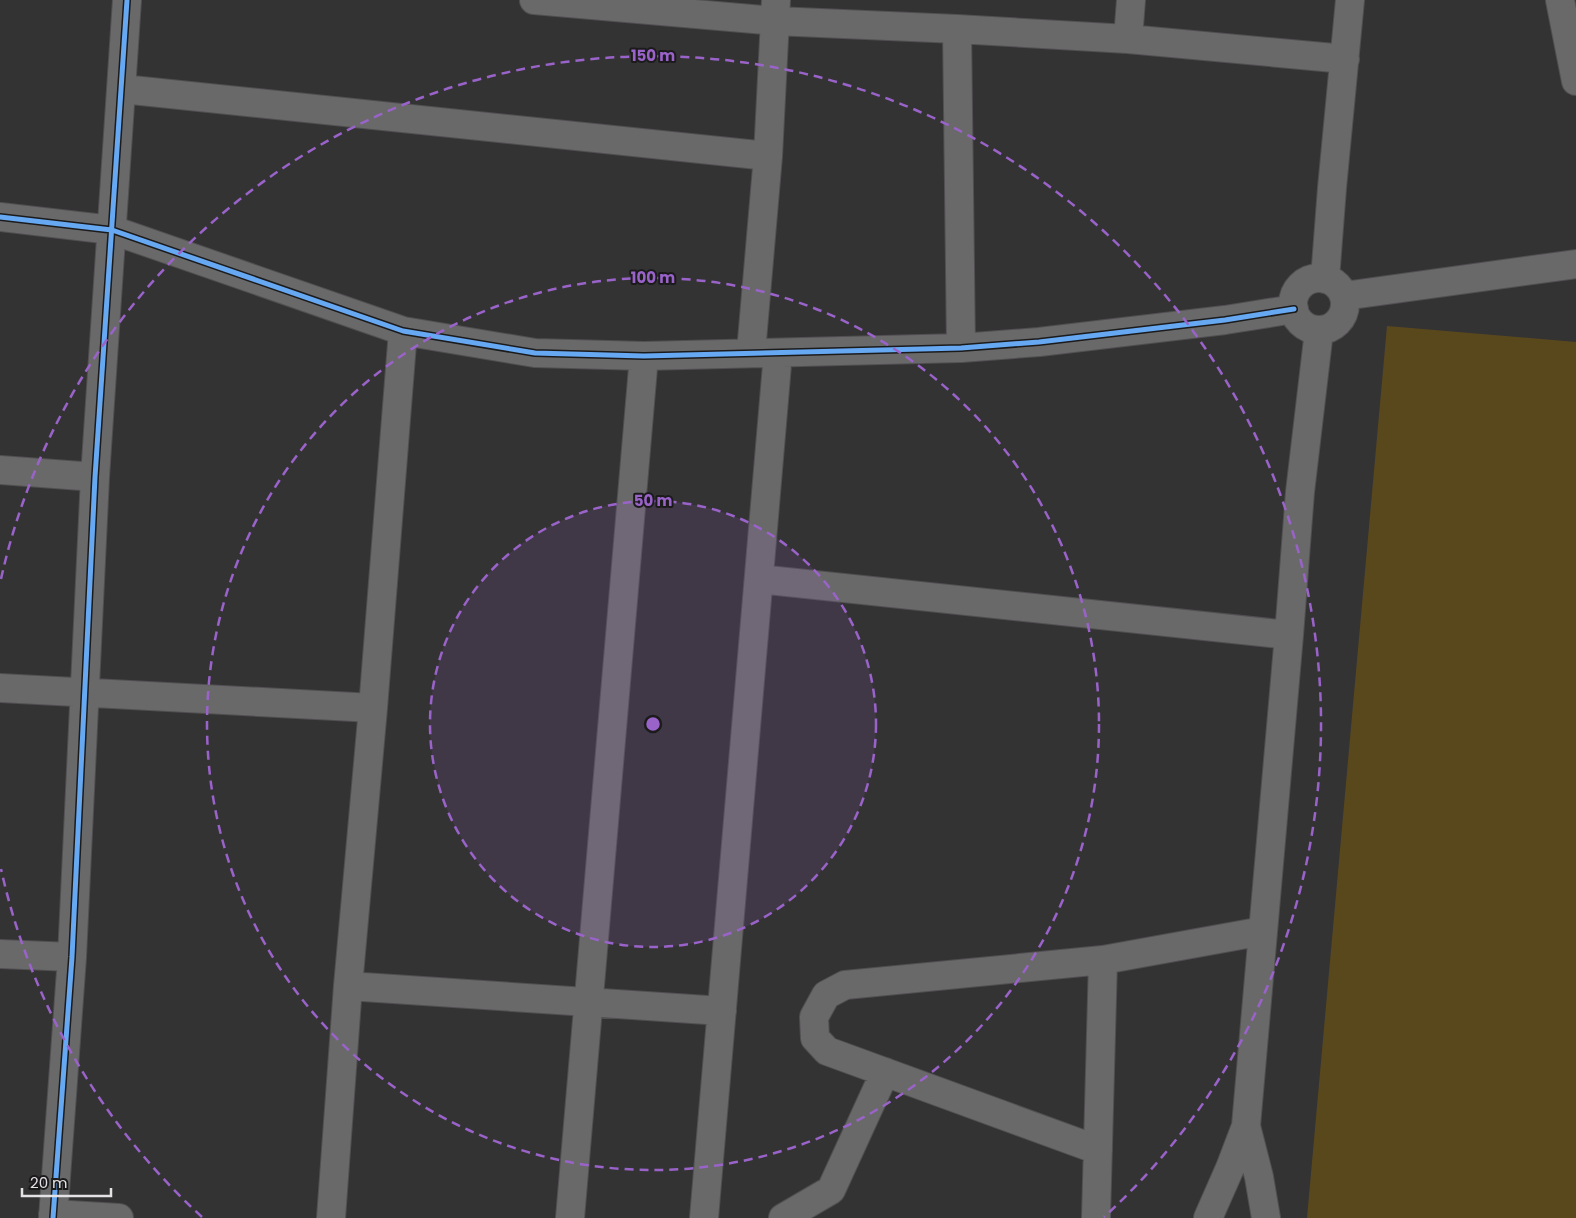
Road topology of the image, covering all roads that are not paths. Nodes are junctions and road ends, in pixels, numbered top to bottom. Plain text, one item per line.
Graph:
1 (127, 0) edge
2 (534, 0) edge
3 (1131, 0) edge
4 (1350, 0) edge
5 (1560, 0) edge
6 (775, 10) edge
7 (956, 29) junction
8 (1128, 39) junction
9 (1345, 59) junction
10 (1575, 68) edge
11 (122, 89) junction
12 (768, 156) junction
13 (0, 217) edge
14 (112, 230) junction
15 (1576, 264) edge
16 (1335, 287) junction
17 (1294, 309) junction
18 (403, 331) junction
19 (1319, 331) junction
20 (961, 348) junction
21 (751, 352) junction
22 (778, 353) junction
23 (644, 356) junction
24 (0, 470) edge
25 (95, 477) junction
26 (759, 578) junction
27 (1289, 635) junction
28 (0, 688) edge
29 (84, 692) junction
30 (373, 708) junction
31 (1263, 931) junction
32 (0, 954) edge
33 (72, 957) junction
34 (1103, 960) junction
35 (348, 986) junction
36 (588, 1002) junction
37 (722, 1011) junction
38 (885, 1072) junction
39 (1246, 1126) junction
40 (1098, 1150) junction
41 (53, 1216) edge
42 (119, 1218) edge
43 (331, 1218) edge
44 (570, 1218) edge
45 (704, 1218) edge
46 (783, 1218) edge
47 (1096, 1218) edge
48 (1208, 1218) edge
49 (1266, 1218) edge

1 - 11 street
2 - 6 street
3 - 8 street
4 - 9 street
5 - 10 street
6 - 7 street
6 - 12 street
7 - 8 street
7 - 20 street
8 - 9 street
9 - 16 street
11 - 12 street
11 - 14 street
12 - 21 street
13 - 14 street
14 - 18 street
14 - 25 street
15 - 16 street
16 - 17 street
16 - 19 street
17 - 19 street
17 - 20 street
18 - 23 street
18 - 30 street
19 - 27 street
20 - 22 street
21 - 22 street
21 - 23 street
22 - 26 street
23 - 36 street
24 - 25 street
25 - 29 street
26 - 27 street
26 - 37 street
27 - 31 street
28 - 29 street
29 - 30 street
29 - 33 street
30 - 35 street
31 - 34 street
31 - 39 street
32 - 33 street
33 - 41 street
34 - 38 street
34 - 40 street
35 - 36 street
35 - 43 street
36 - 37 street
36 - 44 street
37 - 45 street
38 - 40 street
38 - 46 street
39 - 48 street
39 - 49 street
40 - 47 street
41 - 42 street

